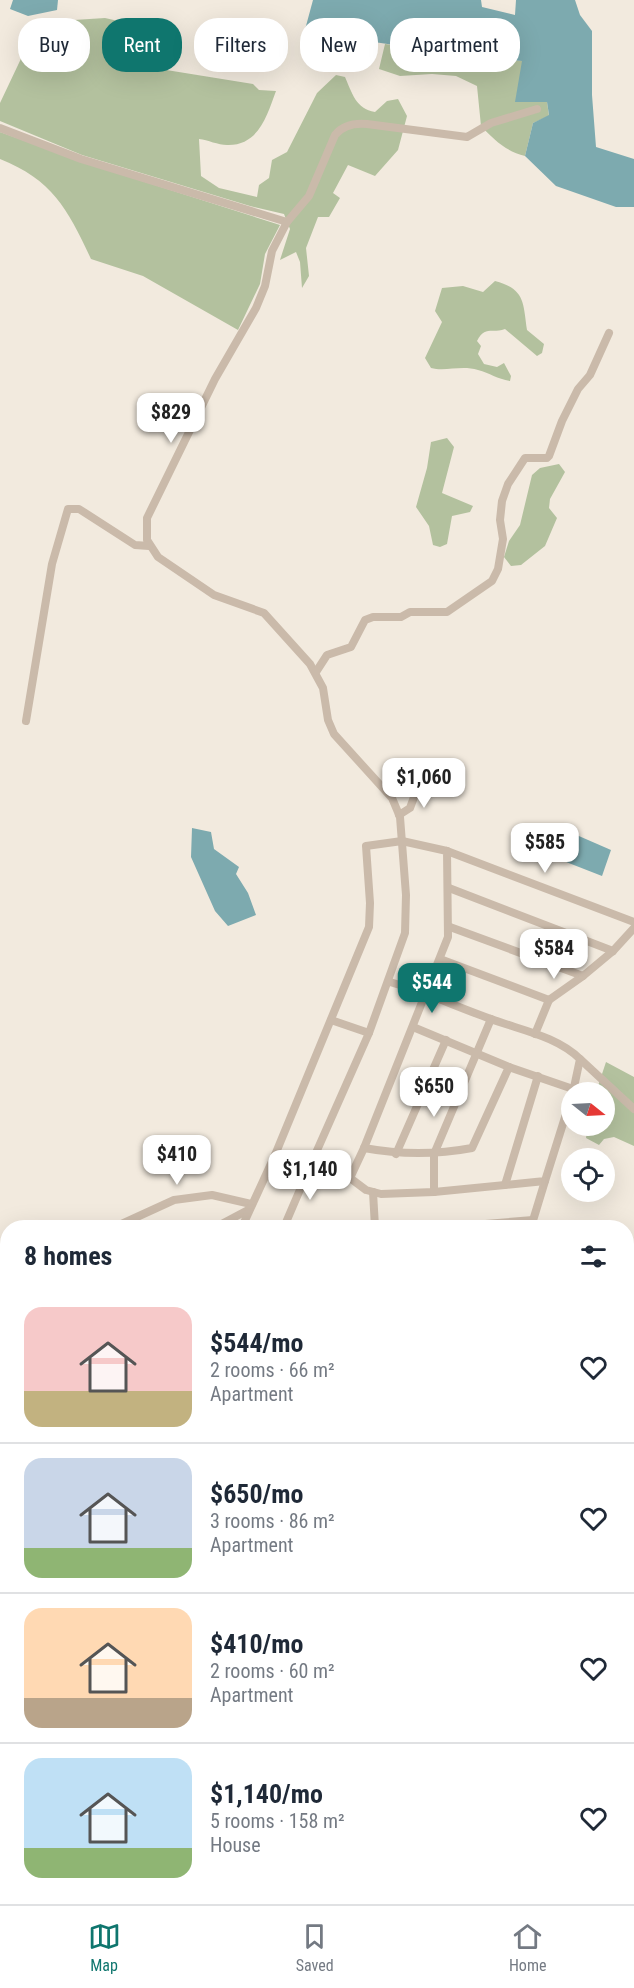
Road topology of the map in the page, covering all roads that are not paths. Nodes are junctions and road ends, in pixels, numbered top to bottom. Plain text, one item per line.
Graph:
1 (537, 109) dead end
2 (0, 128) edge
3 (287, 222) junction
4 (609, 333) dead end
5 (149, 546) junction
6 (316, 672) junction
7 (26, 721) dead end
8 (420, 780) dead end
9 (399, 815) junction
10 (402, 841) junction
11 (447, 851) junction
12 (449, 888) junction
13 (634, 922) edge
14 (450, 927) junction
15 (634, 928) edge
16 (613, 951) junction
17 (440, 959) junction
18 (583, 976) junction
19 (390, 982) junction
20 (426, 992) junction
21 (549, 1000) junction
22 (491, 1019) junction
23 (331, 1020) junction
24 (413, 1027) junction
25 (369, 1033) junction
26 (535, 1034) junction
27 (446, 1040) junction
28 (477, 1054) junction
29 (580, 1059) junction
30 (509, 1067) junction
31 (538, 1076) junction
32 (574, 1082) edge
33 (561, 1087) edge
34 (634, 1109) edge
35 (561, 1128) edge
36 (364, 1148) junction
37 (396, 1154) junction
38 (434, 1154) junction
39 (275, 1155) junction
40 (311, 1164) junction
41 (350, 1178) junction
42 (545, 1181) junction
43 (505, 1185) junction
44 (373, 1192) junction
45 (434, 1192) junction
46 (249, 1207) junction
47 (130, 1220) edge
48 (228, 1220) edge
49 (244, 1220) edge
50 (287, 1220) edge
51 (375, 1220) edge
52 (533, 1220) edge

1 - 3 street
2 - 3 street
3 - 5 street
4 - 6 street
5 - 6 street
5 - 7 street
6 - 9 street
8 - 9 street
9 - 10 street
10 - 11 street
10 - 19 street
10 - 23 street
11 - 12 street
11 - 13 street
12 - 14 street
12 - 16 street
14 - 17 street
14 - 18 street
15 - 16 street
16 - 18 street
17 - 20 street
17 - 21 street
18 - 21 street
19 - 20 street
19 - 25 street
20 - 22 street
20 - 24 street
21 - 26 street
22 - 26 street
22 - 28 street
23 - 25 street
23 - 39 street
24 - 27 street
24 - 36 street
25 - 40 street
26 - 29 street
27 - 28 street
27 - 37 street
28 - 30 street
28 - 38 street
29 - 32 street
29 - 34 street
30 - 31 street
30 - 38 street
31 - 33 street
31 - 43 street
35 - 42 street
36 - 37 street
36 - 41 street
37 - 38 street
38 - 45 street
39 - 40 street
39 - 46 street
40 - 41 street
40 - 50 street
41 - 44 street
42 - 43 street
42 - 52 street
43 - 45 street
44 - 45 street
44 - 51 street
46 - 47 street
46 - 48 street
46 - 49 street

